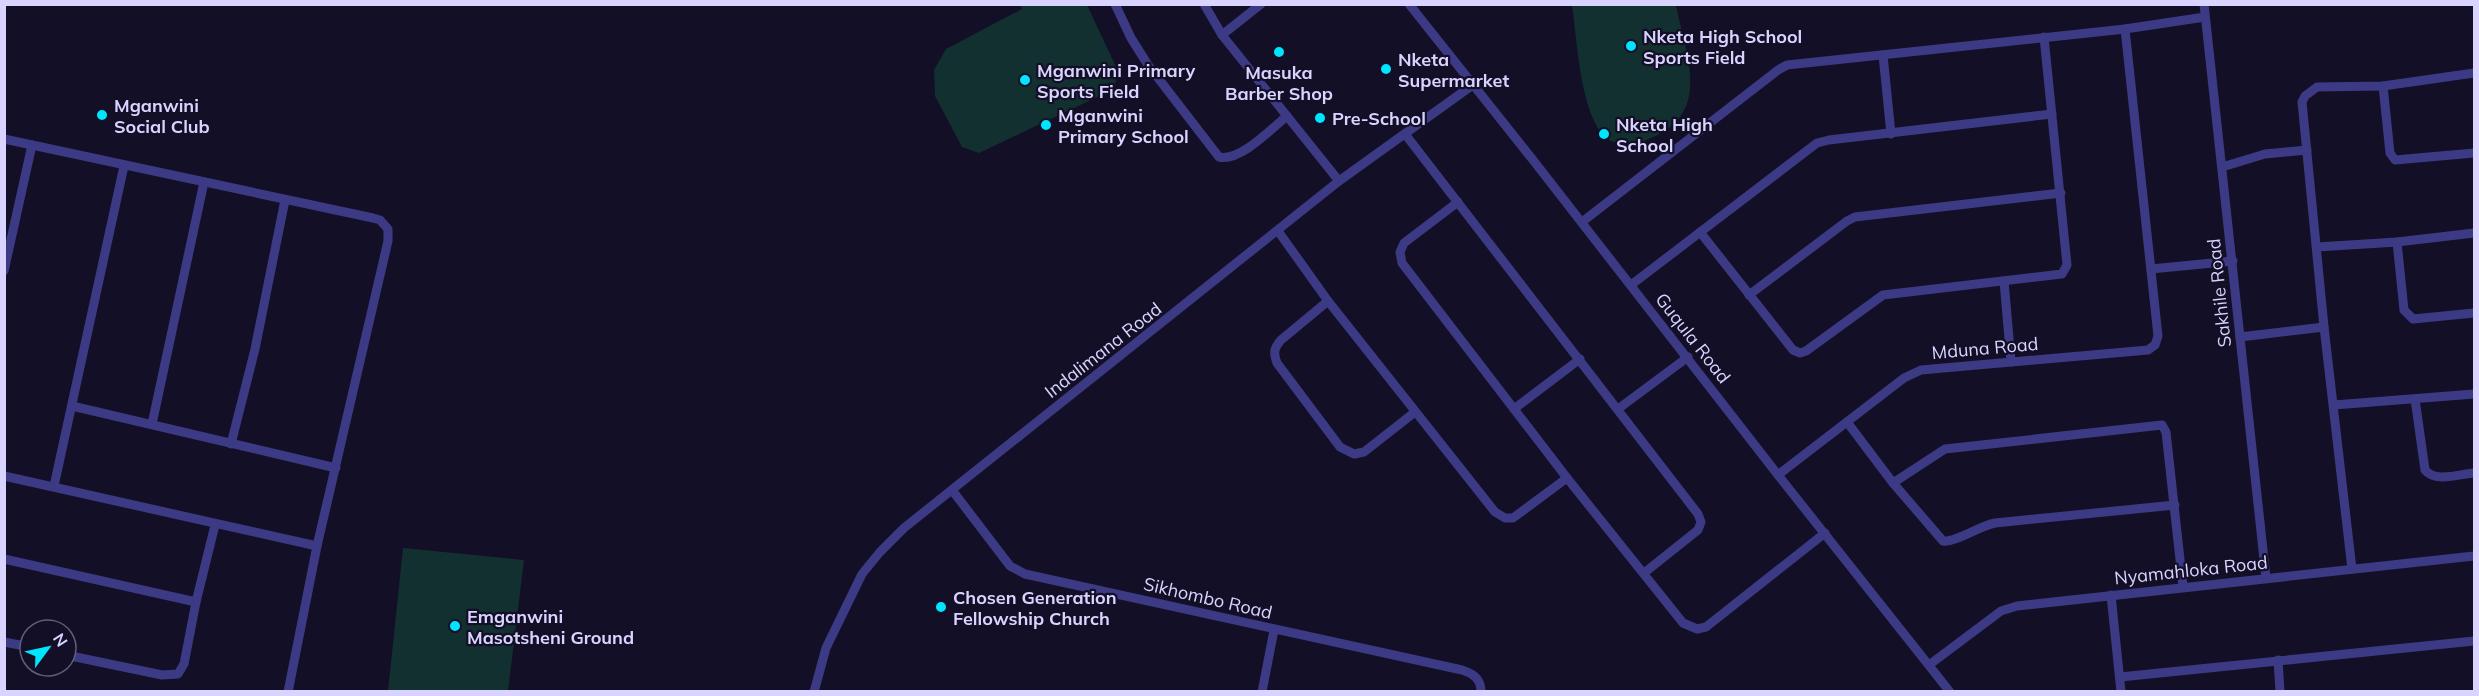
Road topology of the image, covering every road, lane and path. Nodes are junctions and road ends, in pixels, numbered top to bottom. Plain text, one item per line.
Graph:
1 (1116, 4) edge
2 (1204, 4) edge
3 (1261, 4) edge
4 (1409, 4) edge
5 (2204, 4) edge
6 (2205, 17) junction
7 (2125, 29) junction
8 (1222, 35) junction
9 (2043, 38) junction
10 (1883, 55) junction
11 (2475, 73) edge
12 (1474, 84) junction
13 (2382, 86) junction
14 (2052, 114) junction
15 (1287, 116) junction
16 (1405, 134) junction
17 (1892, 134) junction
18 (4, 139) edge
19 (32, 145) junction
20 (2307, 150) junction
21 (2475, 153) edge
22 (124, 166) junction
23 (2222, 167) junction
24 (204, 182) junction
25 (1339, 182) junction
26 (2061, 193) junction
27 (285, 200) junction
28 (1458, 202) junction
29 (1582, 222) junction
30 (9, 228) edge
31 (1278, 231) junction
32 (1700, 232) junction
33 (2475, 233) edge
34 (2397, 242) junction
35 (2317, 247) junction
36 (2233, 261) junction
37 (2151, 269) junction
38 (4, 271) edge
39 (2004, 281) junction
40 (1631, 285) junction
41 (1749, 295) junction
42 (1328, 301) junction
43 (2475, 313) edge
44 (2324, 327) junction
45 (2240, 337) junction
46 (1688, 357) junction
47 (1580, 359) junction
48 (2012, 362) junction
49 (2475, 394) edge
50 (2415, 399) junction
51 (2334, 405) junction
52 (72, 406) junction
53 (1514, 409) junction
54 (1618, 409) junction
55 (1415, 412) junction
56 (1847, 422) junction
57 (152, 424) junction
58 (231, 444) junction
59 (336, 468) junction
60 (2475, 473) edge
61 (1778, 475) junction
62 (4, 476) edge
63 (1567, 478) junction
64 (1893, 483) junction
65 (54, 486) junction
66 (952, 490) junction
67 (2175, 505) junction
68 (215, 525) junction
69 (1825, 533) junction
70 (318, 546) junction
71 (2475, 556) edge
72 (4, 559) edge
73 (2352, 569) junction
74 (1644, 573) junction
75 (2266, 578) junction
76 (2182, 587) junction
77 (2111, 595) junction
78 (196, 603) junction
79 (1274, 630) junction
80 (2475, 641) edge
81 (78, 658) edge
82 (2278, 660) junction
83 (1929, 665) junction
84 (2120, 677) junction
85 (288, 692) edge
86 (814, 692) edge
87 (1262, 692) edge
88 (1481, 692) edge
89 (1950, 692) edge
90 (2121, 692) edge
91 (2280, 692) edge

1 - 15 street
2 - 8 street
3 - 8 street
4 - 12 street, Guqula Road
5 - 6 street, Sakhile Road
6 - 7 street
6 - 23 street, Sakhile Road
7 - 9 street
7 - 37 street
8 - 15 street
9 - 10 street
9 - 14 street
10 - 17 street
10 - 29 street
11 - 13 street
12 - 16 street, Indalimana Road
12 - 29 street, Guqula Road
13 - 20 street
13 - 21 street
14 - 17 street
14 - 26 street
15 - 25 street
16 - 25 street, Indalimana Road
16 - 28 street
17 - 32 street
18 - 19 street
19 - 22 street
19 - 30 street
20 - 23 street
20 - 35 street
22 - 24 street
22 - 52 street
23 - 36 street, Sakhile Road
24 - 27 street
24 - 57 street
25 - 31 street, Indalimana Road
26 - 39 street
26 - 41 street
27 - 58 street
27 - 59 street
28 - 47 street
28 - 53 street
29 - 40 street, Guqula Road
30 - 38 street
31 - 42 street
31 - 66 street, Indalimana Road
32 - 40 street
32 - 41 street
33 - 34 street
34 - 35 street
34 - 43 street
35 - 44 street
36 - 37 street
36 - 45 street, Sakhile Road
37 - 48 street, Mduna Road
39 - 41 street
39 - 48 street
40 - 46 street, Guqula Road
42 - 55 street
42 - 55 street
44 - 45 street
44 - 51 street
45 - 75 street, Sakhile Road
46 - 54 street
46 - 61 street, Guqula Road
47 - 53 street
47 - 54 street
48 - 56 street, Mduna Road
49 - 50 street
50 - 51 street
50 - 60 street
51 - 73 street
52 - 57 street
52 - 65 street
53 - 63 street
54 - 74 street
55 - 63 street
56 - 61 street, Mduna Road
56 - 64 street
57 - 58 street
58 - 59 street
59 - 70 street
61 - 69 street, Guqula Road
62 - 65 street
63 - 74 street
64 - 67 street
64 - 67 street
65 - 68 street
66 - 79 street, Sikhombo Road
66 - 86 street, Indalimana Road
67 - 76 street
68 - 70 street
68 - 78 street
69 - 74 street
69 - 83 street, Guqula Road
70 - 85 street
71 - 73 street, Nyamahloka Road
72 - 78 street
73 - 75 street, Nyamahloka Road
75 - 76 street, Nyamahloka Road
76 - 77 street, Nyamahloka Road
77 - 83 street, Nyamahloka Road
77 - 84 street
78 - 81 street
79 - 87 street
79 - 88 street, Sikhombo Road
80 - 82 street
82 - 84 street
82 - 91 street
83 - 89 street, Guqula Road
84 - 90 street

